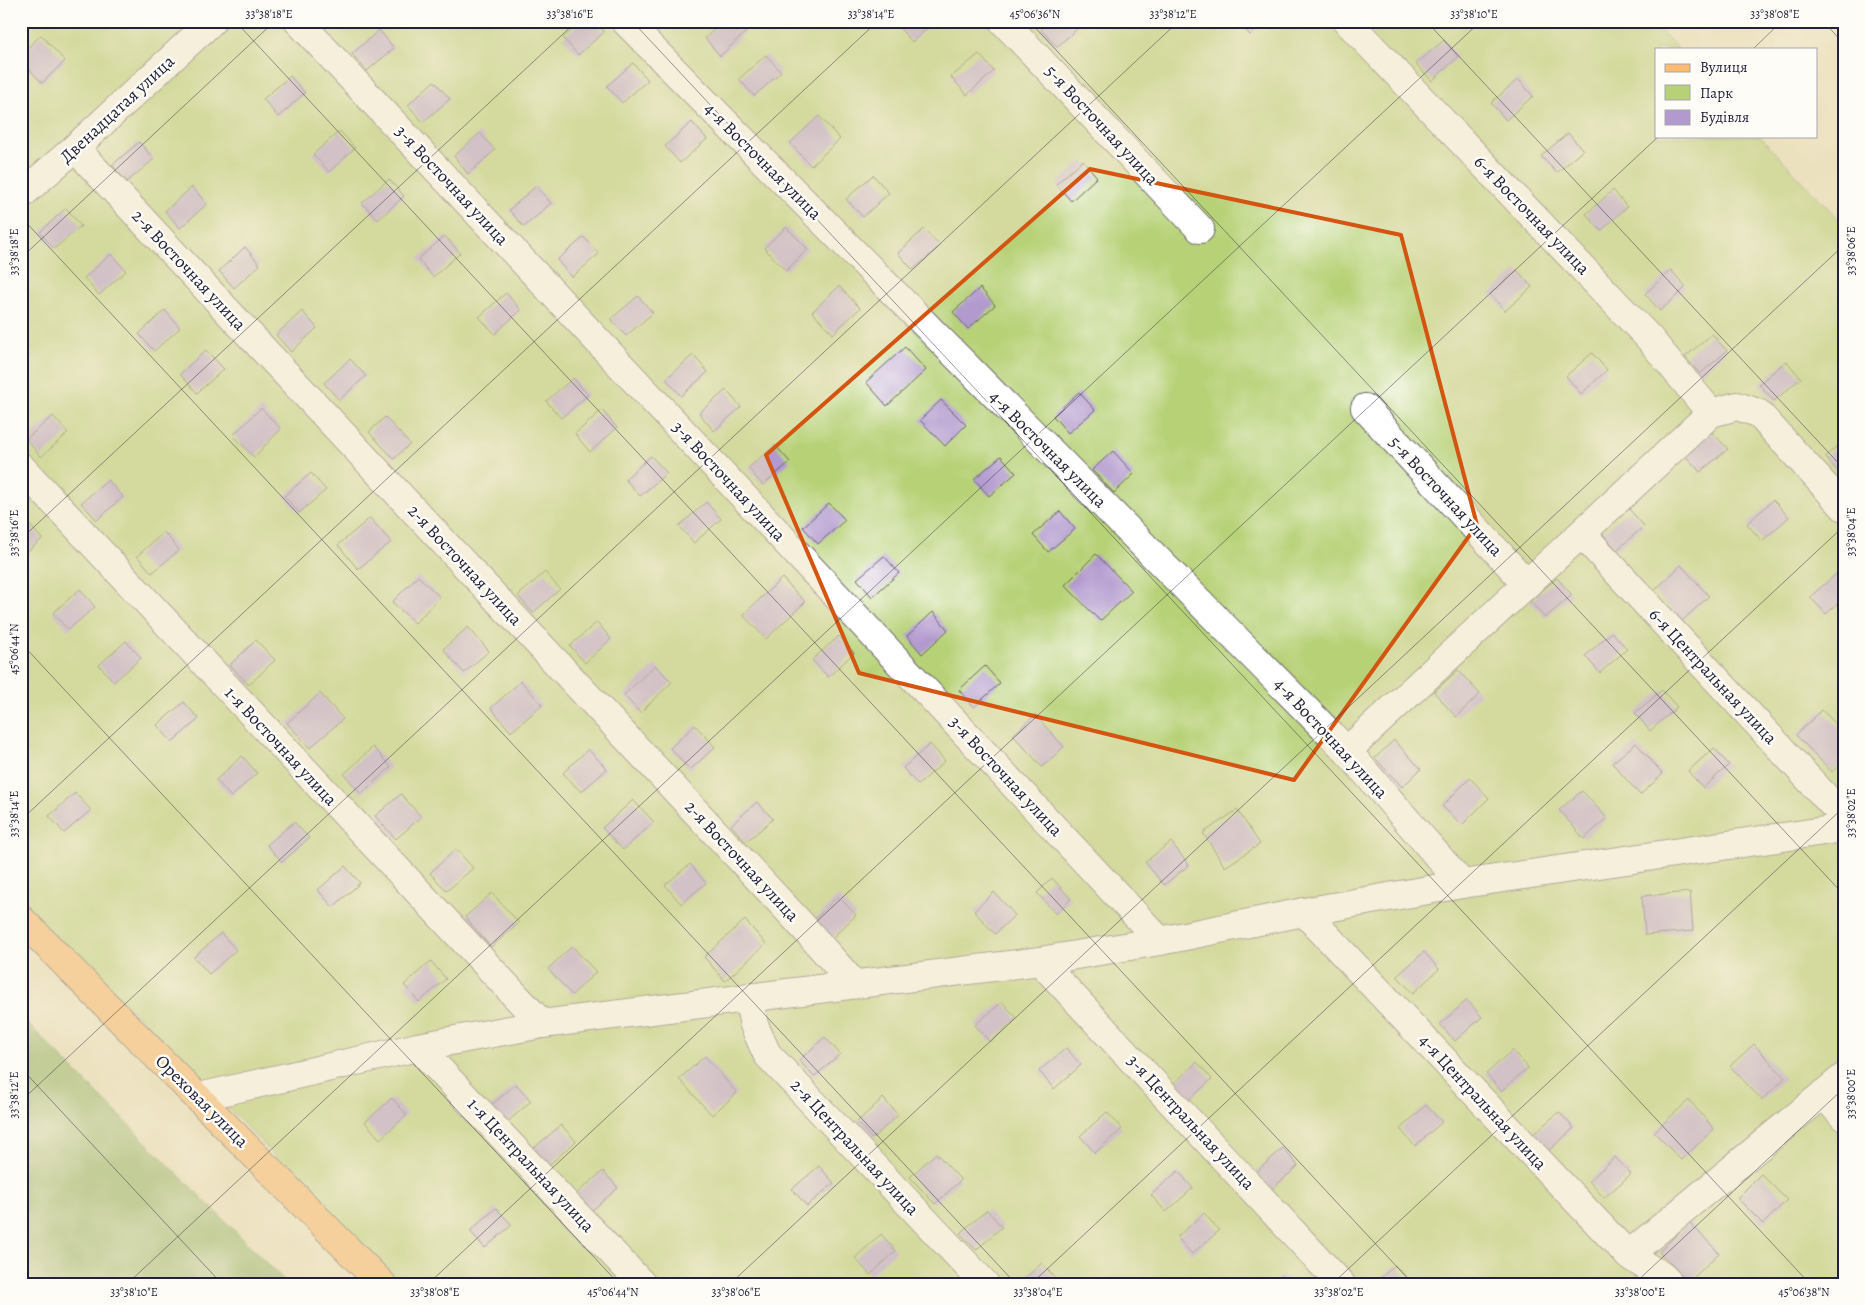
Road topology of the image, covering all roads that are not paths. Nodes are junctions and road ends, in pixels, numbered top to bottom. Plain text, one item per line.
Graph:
1 (212, 21) edge
2 (298, 21) edge
3 (625, 21) edge
4 (1003, 21) edge
5 (1347, 21) edge
6 (75, 148) junction
7 (21, 196) edge
8 (1200, 229) dead end
9 (1364, 408) dead end
10 (1711, 413) junction
11 (21, 468) edge
12 (1844, 507) edge
13 (1582, 534) junction
14 (1527, 584) junction
15 (1347, 751) junction
16 (1844, 818) edge
17 (1844, 828) edge
18 (1462, 884) junction
19 (1304, 912) junction
20 (21, 919) edge
21 (1160, 941) junction
22 (1040, 961) junction
23 (854, 984) junction
24 (748, 997) junction
25 (542, 1024) junction
26 (418, 1047) junction
27 (1834, 1085) edge
28 (199, 1097) junction
29 (1844, 1117) edge
30 (1628, 1255) junction
31 (382, 1284) edge
32 (642, 1284) edge
33 (985, 1284) edge
34 (1341, 1284) edge
35 (1670, 1284) edge

1 - 6 street, Двенадцатая улица
2 - 21 street, 3-я Восточная улица
3 - 15 street, 4-я Восточная улица
4 - 8 street, 5-я Восточная улица
5 - 10 street, 6-я Восточная улица
6 - 7 street, Двенадцатая улица
6 - 23 street, 2-я Восточная улица
9 - 14 street, 5-я Восточная улица
10 - 12 street
10 - 13 street
11 - 25 street, 1-я Восточная улица
13 - 14 street
13 - 16 street, 6-я Центральная улица
14 - 15 street
15 - 18 street, 4-я Восточная улица
17 - 18 street
18 - 19 street
19 - 21 street
19 - 30 street, 4-я Центральная улица
20 - 28 main road, Ореховая улица
21 - 22 street
22 - 23 street
22 - 34 street, 3-я Центральная улица
23 - 24 street
24 - 25 street
24 - 33 street, 2-я Центральная улица
25 - 26 street
26 - 28 street
26 - 32 street, 1-я Центральная улица
27 - 29 street
27 - 30 street
28 - 31 main road, Ореховая улица
30 - 35 street, 4-я Центральная улица

